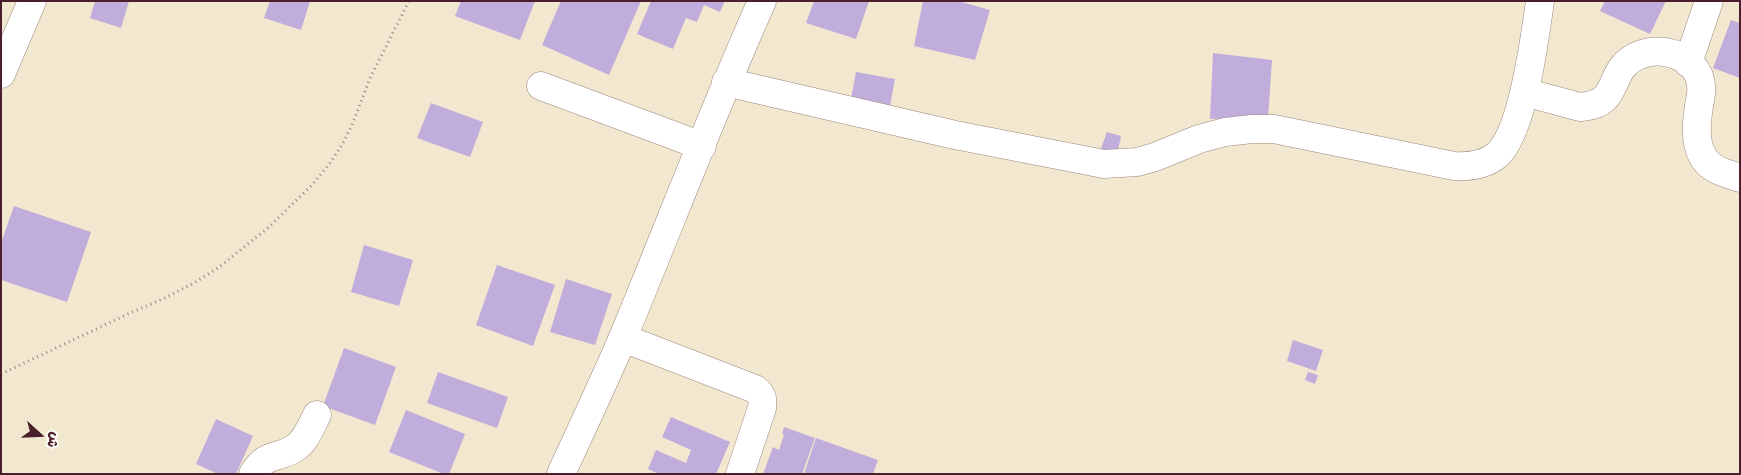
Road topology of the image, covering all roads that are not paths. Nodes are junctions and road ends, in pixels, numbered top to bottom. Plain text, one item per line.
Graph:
1 (32, 1) edge
2 (762, 1) edge
3 (1540, 1) edge
4 (1710, 1) edge
5 (1688, 63) junction
6 (1, 74) edge
7 (726, 82) junction
8 (542, 86) dead end
9 (1524, 92) junction
10 (702, 146) junction
11 (1740, 178) edge
12 (622, 338) junction
13 (317, 415) dead end
14 (253, 474) edge
15 (561, 474) edge
16 (740, 474) edge

1 - 6 street
2 - 7 street
3 - 9 street
4 - 5 street
5 - 9 street
5 - 11 street
7 - 9 street
7 - 10 street
8 - 10 street
10 - 12 street
12 - 15 street
12 - 16 street
13 - 14 street

